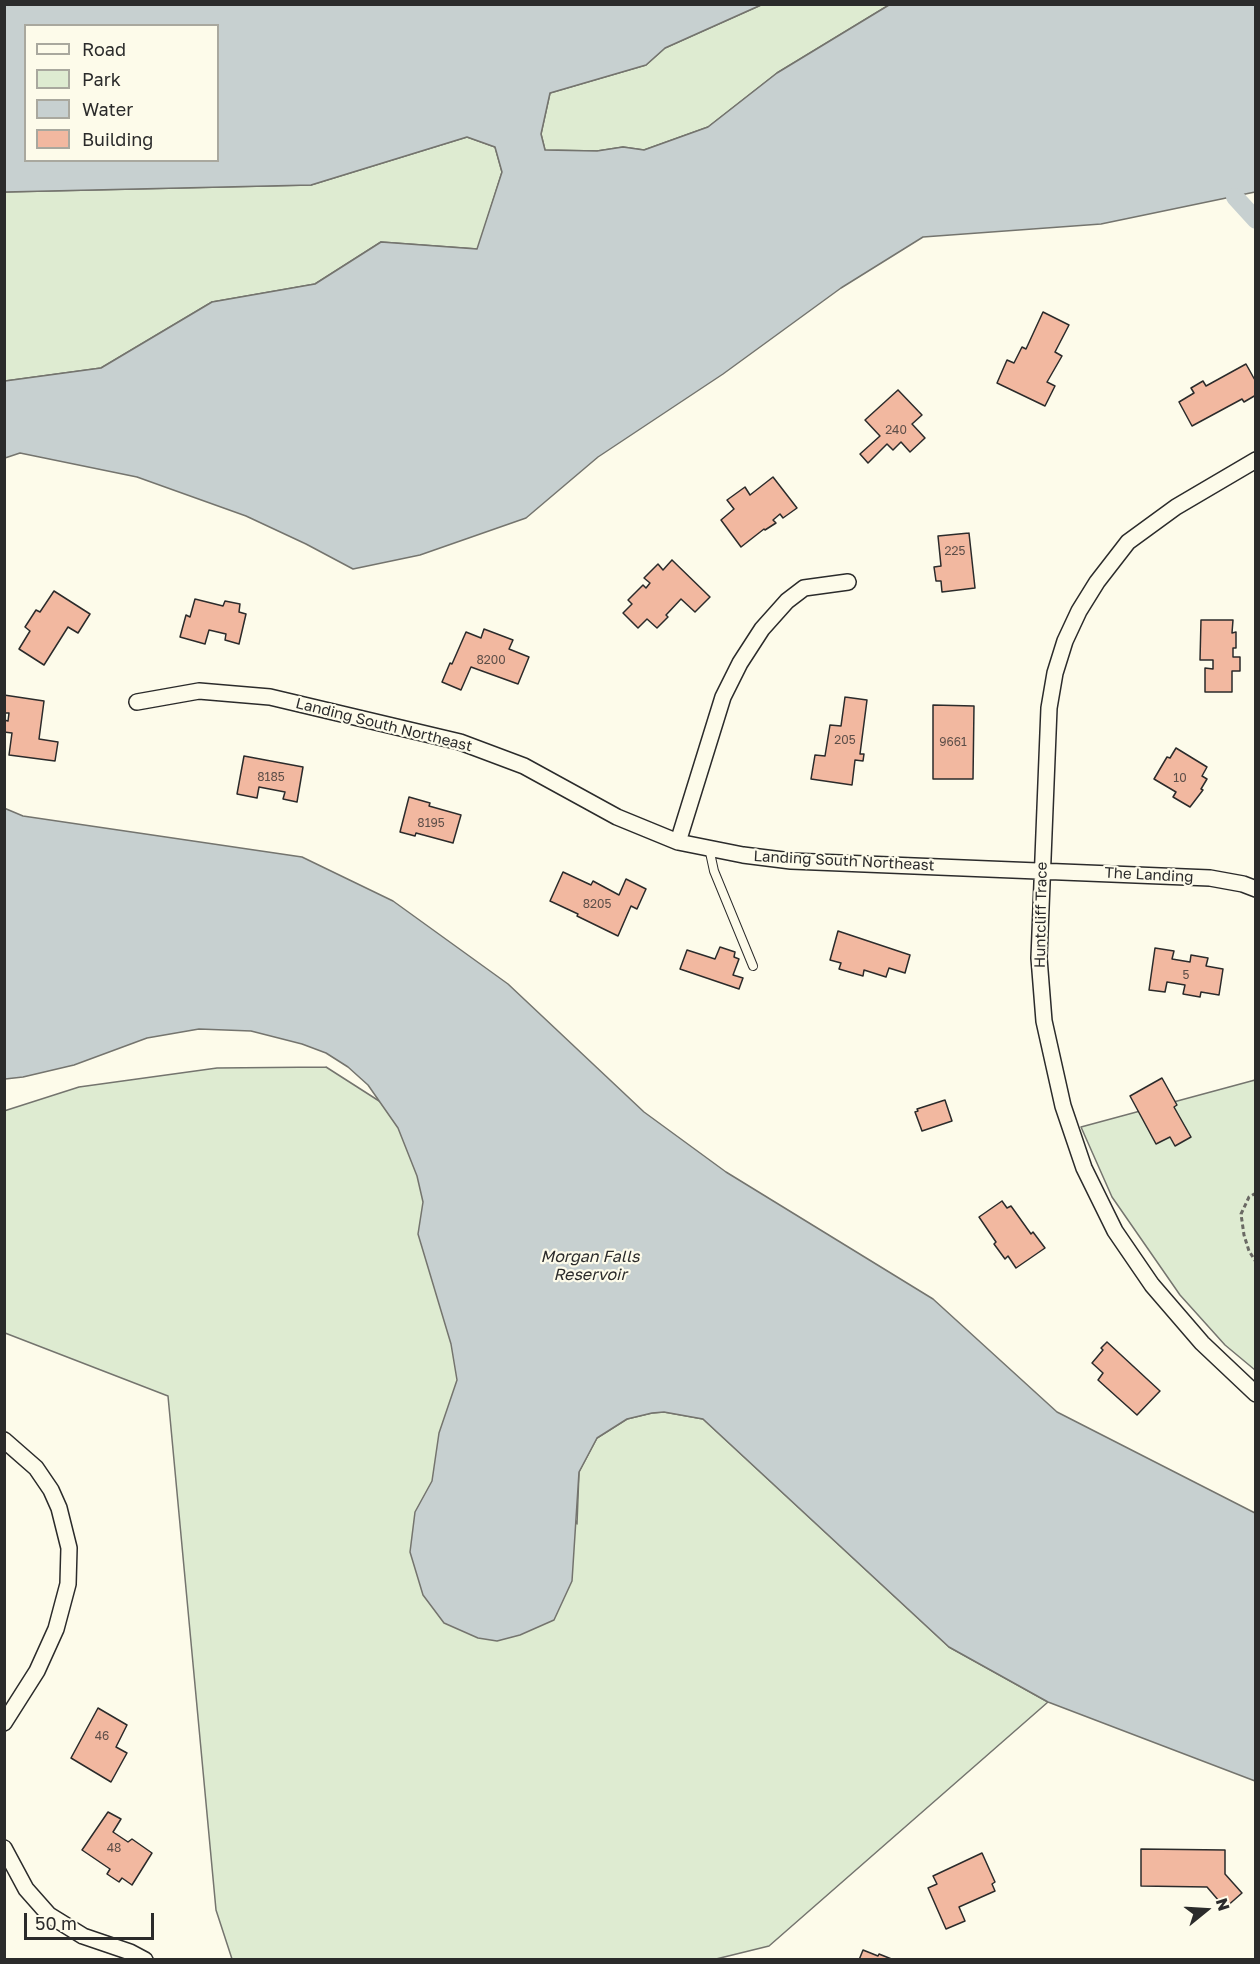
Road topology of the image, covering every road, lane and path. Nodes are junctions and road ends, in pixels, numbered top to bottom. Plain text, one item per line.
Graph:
1 (1256, 460) edge
2 (848, 582) dead end
3 (137, 702) dead end
4 (678, 842) junction
5 (709, 848) junction
6 (1041, 870) junction
7 (1256, 889) edge
8 (753, 966) dead end
9 (1256, 1193) edge
10 (1256, 1262) edge
11 (1256, 1394) edge
12 (4, 1440) edge
13 (4, 1724) edge
14 (4, 1848) edge
15 (145, 1959) edge

1 - 6 street, Huntcliff Trace
2 - 4 street
3 - 4 street, Landing South Northeast
4 - 5 street, Landing South Northeast
5 - 6 street, Landing South Northeast
5 - 8 lane
6 - 7 street, The Landing
6 - 11 street, Huntcliff Trace
9 - 10 path
12 - 13 street
14 - 15 street

